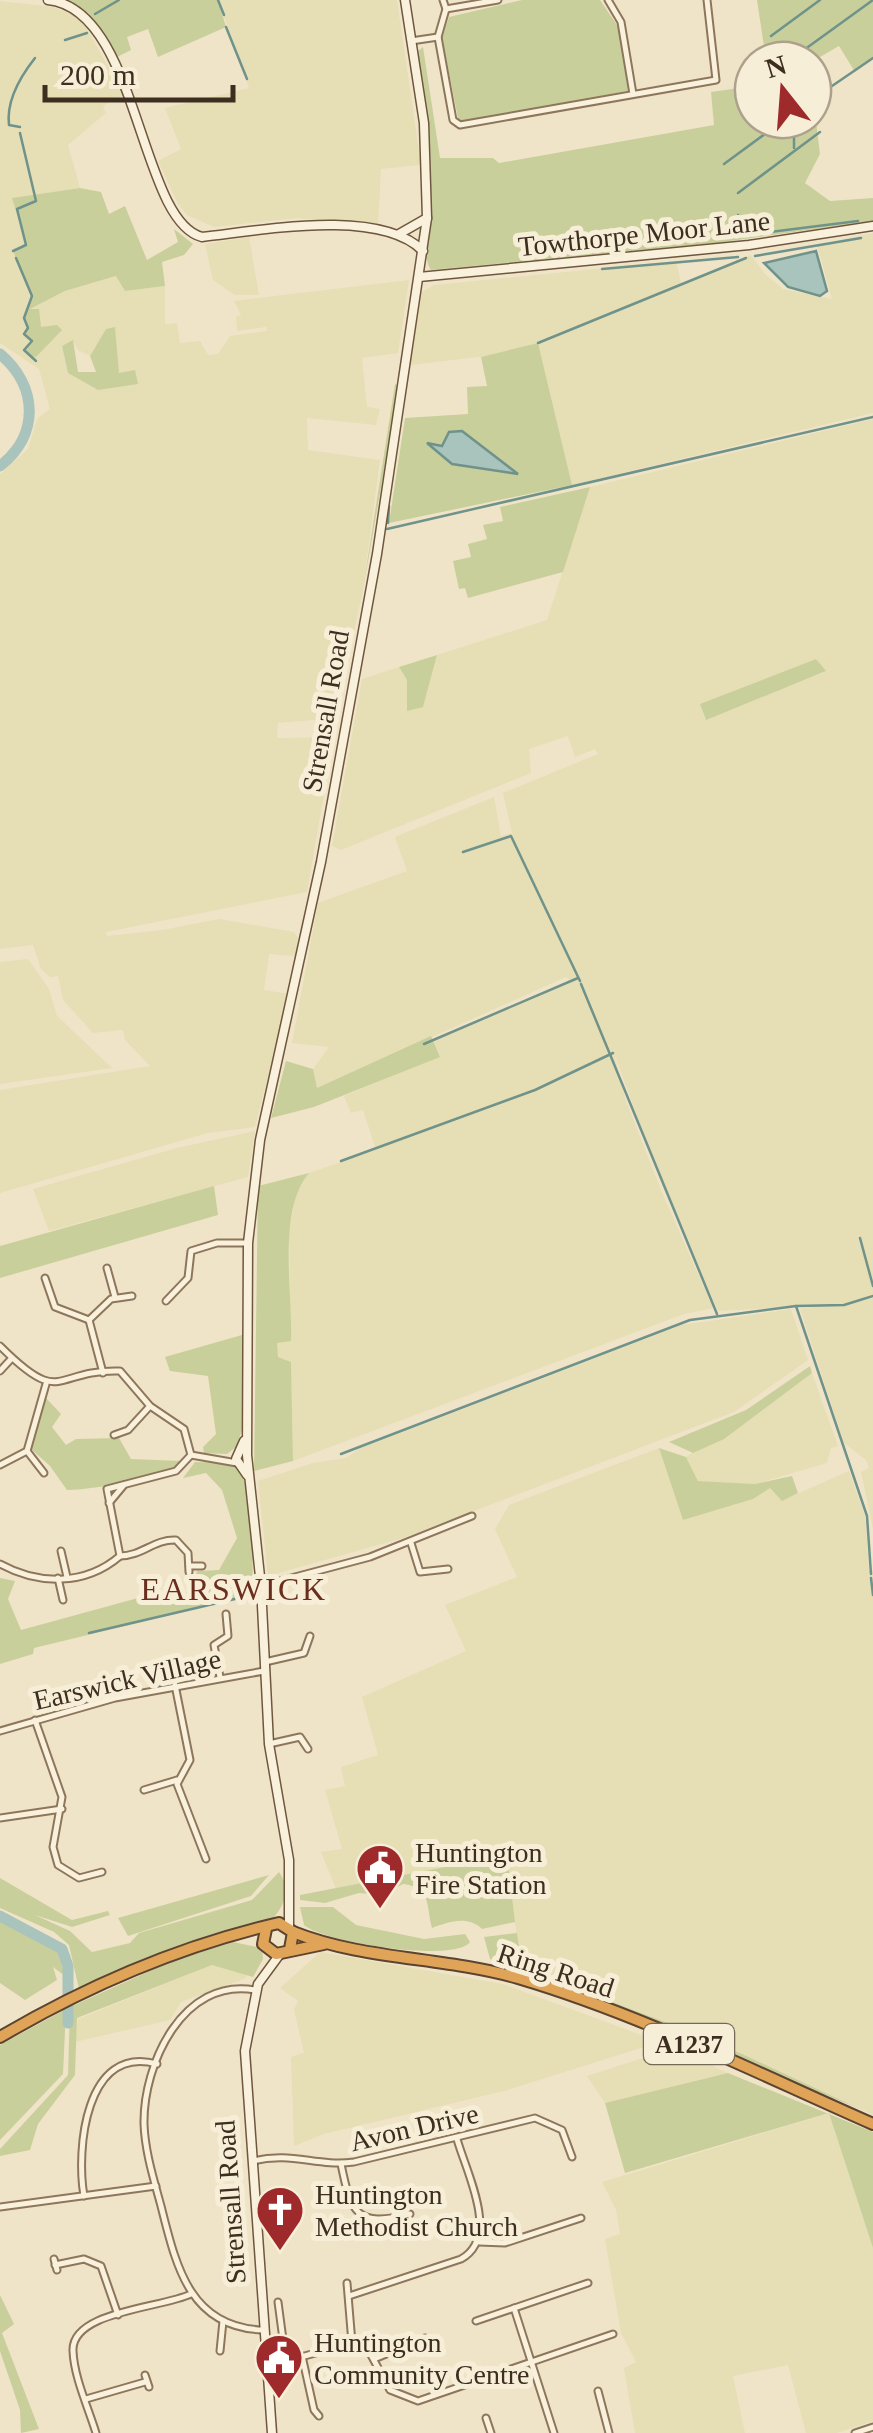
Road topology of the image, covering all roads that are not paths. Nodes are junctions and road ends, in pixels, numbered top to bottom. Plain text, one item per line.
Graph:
1 (48, 0) edge
2 (404, 0) edge
3 (443, 0) edge
4 (498, 0) edge
5 (608, 0) edge
6 (707, 0) edge
7 (446, 9) junction
8 (438, 36) junction
9 (412, 42) junction
10 (716, 80) junction
11 (718, 89) dead end
12 (633, 94) junction
13 (427, 218) junction
14 (873, 226) edge
15 (399, 234) junction
16 (422, 251) junction
17 (419, 278) junction
18 (248, 1243) junction
19 (106, 1268) dead end
20 (45, 1278) dead end
21 (132, 1296) dead end
22 (115, 1297) junction
23 (166, 1302) dead end
24 (89, 1320) junction
25 (0, 1346) edge
26 (12, 1358) junction
27 (0, 1371) edge
28 (103, 1373) junction
29 (46, 1384) junction
30 (150, 1406) junction
31 (114, 1436) dead end
32 (27, 1451) junction
33 (191, 1455) junction
34 (242, 1459) junction
35 (0, 1466) edge
36 (44, 1473) dead end
37 (472, 1516) dead end
38 (411, 1543) junction
39 (61, 1551) dead end
40 (120, 1556) junction
41 (0, 1564) edge
42 (202, 1566) dead end
43 (448, 1569) dead end
44 (58, 1578) junction
45 (67, 1578) junction
46 (261, 1586) junction
47 (63, 1600) dead end
48 (226, 1614) dead end
49 (310, 1636) dead end
50 (264, 1666) junction
51 (220, 1678) junction
52 (175, 1685) junction
53 (36, 1720) junction
54 (0, 1731) edge
55 (269, 1744) junction
56 (308, 1749) dead end
57 (176, 1780) junction
58 (144, 1790) dead end
59 (62, 1809) junction
60 (0, 1818) edge
61 (206, 1859) dead end
62 (102, 1872) dead end
63 (288, 1906) junction
64 (270, 1926) junction
65 (291, 1930) junction
66 (238, 1935) junction
67 (325, 1944) junction
68 (265, 1947) junction
69 (285, 1952) junction
70 (265, 1970) junction
71 (255, 1990) junction
72 (0, 2037) edge
73 (157, 2064) junction
74 (873, 2124) edge
75 (456, 2139) junction
76 (569, 2154) dead end
77 (250, 2162) junction
78 (341, 2164) junction
79 (156, 2186) junction
80 (84, 2196) junction
81 (3, 2204) edge
82 (404, 2213) dead end
83 (581, 2218) dead end
84 (479, 2242) junction
85 (55, 2265) dead end
86 (348, 2283) dead end
87 (588, 2283) dead end
88 (190, 2294) junction
89 (349, 2296) junction
90 (278, 2302) dead end
91 (514, 2308) junction
92 (118, 2315) junction
93 (222, 2321) junction
94 (476, 2321) dead end
95 (262, 2330) junction
96 (613, 2334) dead end
97 (425, 2338) dead end
98 (352, 2342) junction
99 (220, 2353) dead end
100 (302, 2356) junction
101 (374, 2359) junction
102 (286, 2362) junction
103 (531, 2362) junction
104 (265, 2367) junction
105 (147, 2381) dead end
106 (598, 2390) dead end
107 (86, 2399) junction
108 (319, 2416) dead end
109 (486, 2418) dead end
110 (873, 2426) edge
111 (96, 2433) edge
112 (272, 2433) edge
113 (491, 2433) edge
114 (554, 2433) edge
115 (609, 2433) edge
116 (855, 2433) edge

1 - 15 street
2 - 9 street, Strensall Road
3 - 7 street
4 - 7 street
5 - 12 street
6 - 10 street
7 - 8 street
8 - 9 street
8 - 12 street
9 - 13 street, Strensall Road
10 - 11 street
10 - 12 street
13 - 15 street
13 - 16 street, Strensall Road
14 - 17 street, Towthorpe Moor Lane
15 - 16 street
16 - 17 street, Strensall Road
17 - 18 street, Strensall Road
18 - 23 street
18 - 34 street, Strensall Road
19 - 22 street
20 - 24 street
21 - 22 street
22 - 24 street
24 - 28 street
25 - 26 street
26 - 27 street
26 - 29 street
28 - 29 street
28 - 30 street
29 - 32 street
30 - 31 street
30 - 33 street
32 - 35 street
32 - 36 street
33 - 34 street
33 - 40 street
34 - 46 street, Strensall Road
37 - 38 street
38 - 43 street
38 - 46 street
39 - 45 street
40 - 42 street
40 - 45 street
41 - 44 street
44 - 45 street
44 - 47 street
46 - 50 street, Strensall Road
48 - 51 street
49 - 50 street, Earswick Village
50 - 51 street, Earswick Village
50 - 55 street, Strensall Road
51 - 52 street, Earswick Village
52 - 53 street, Earswick Village
52 - 57 street
53 - 54 street, Earswick Village
53 - 59 street
55 - 56 street
55 - 63 street, Strensall Road
57 - 58 street
57 - 61 street
59 - 60 street
59 - 62 street
63 - 64 street
63 - 65 street, Strensall Road
64 - 65 highway, Ring Road
64 - 66 highway
64 - 68 highway
65 - 67 highway, Ring Road / A1237
65 - 69 highway
66 - 68 highway
66 - 72 highway
67 - 69 highway, Ring Road / A1237
67 - 74 highway, Ring Road / A1237
68 - 69 highway
68 - 70 street, Strensall Road
69 - 70 street, Strensall Road
70 - 71 street, Strensall Road
71 - 73 street
71 - 77 street, Strensall Road
73 - 79 street
73 - 80 street
75 - 76 street, Avon Drive
75 - 78 street, Avon Drive
75 - 84 street
77 - 78 street, Avon Drive
77 - 95 street, Strensall Road
78 - 82 street
79 - 80 street
79 - 88 street
80 - 81 street
83 - 84 street
84 - 89 street
85 - 92 street
86 - 89 street
87 - 91 street
88 - 92 street
88 - 93 street
89 - 98 street
90 - 102 street
91 - 94 street
91 - 103 street
92 - 107 street
93 - 95 street
93 - 99 street
95 - 104 street, Strensall Road
96 - 103 street
97 - 101 street
98 - 100 street
98 - 101 street
100 - 102 street
100 - 108 street
101 - 103 street
102 - 104 street
103 - 114 street
104 - 112 street, Strensall Road
105 - 107 street
106 - 115 street
107 - 111 street
109 - 113 street
110 - 116 street

